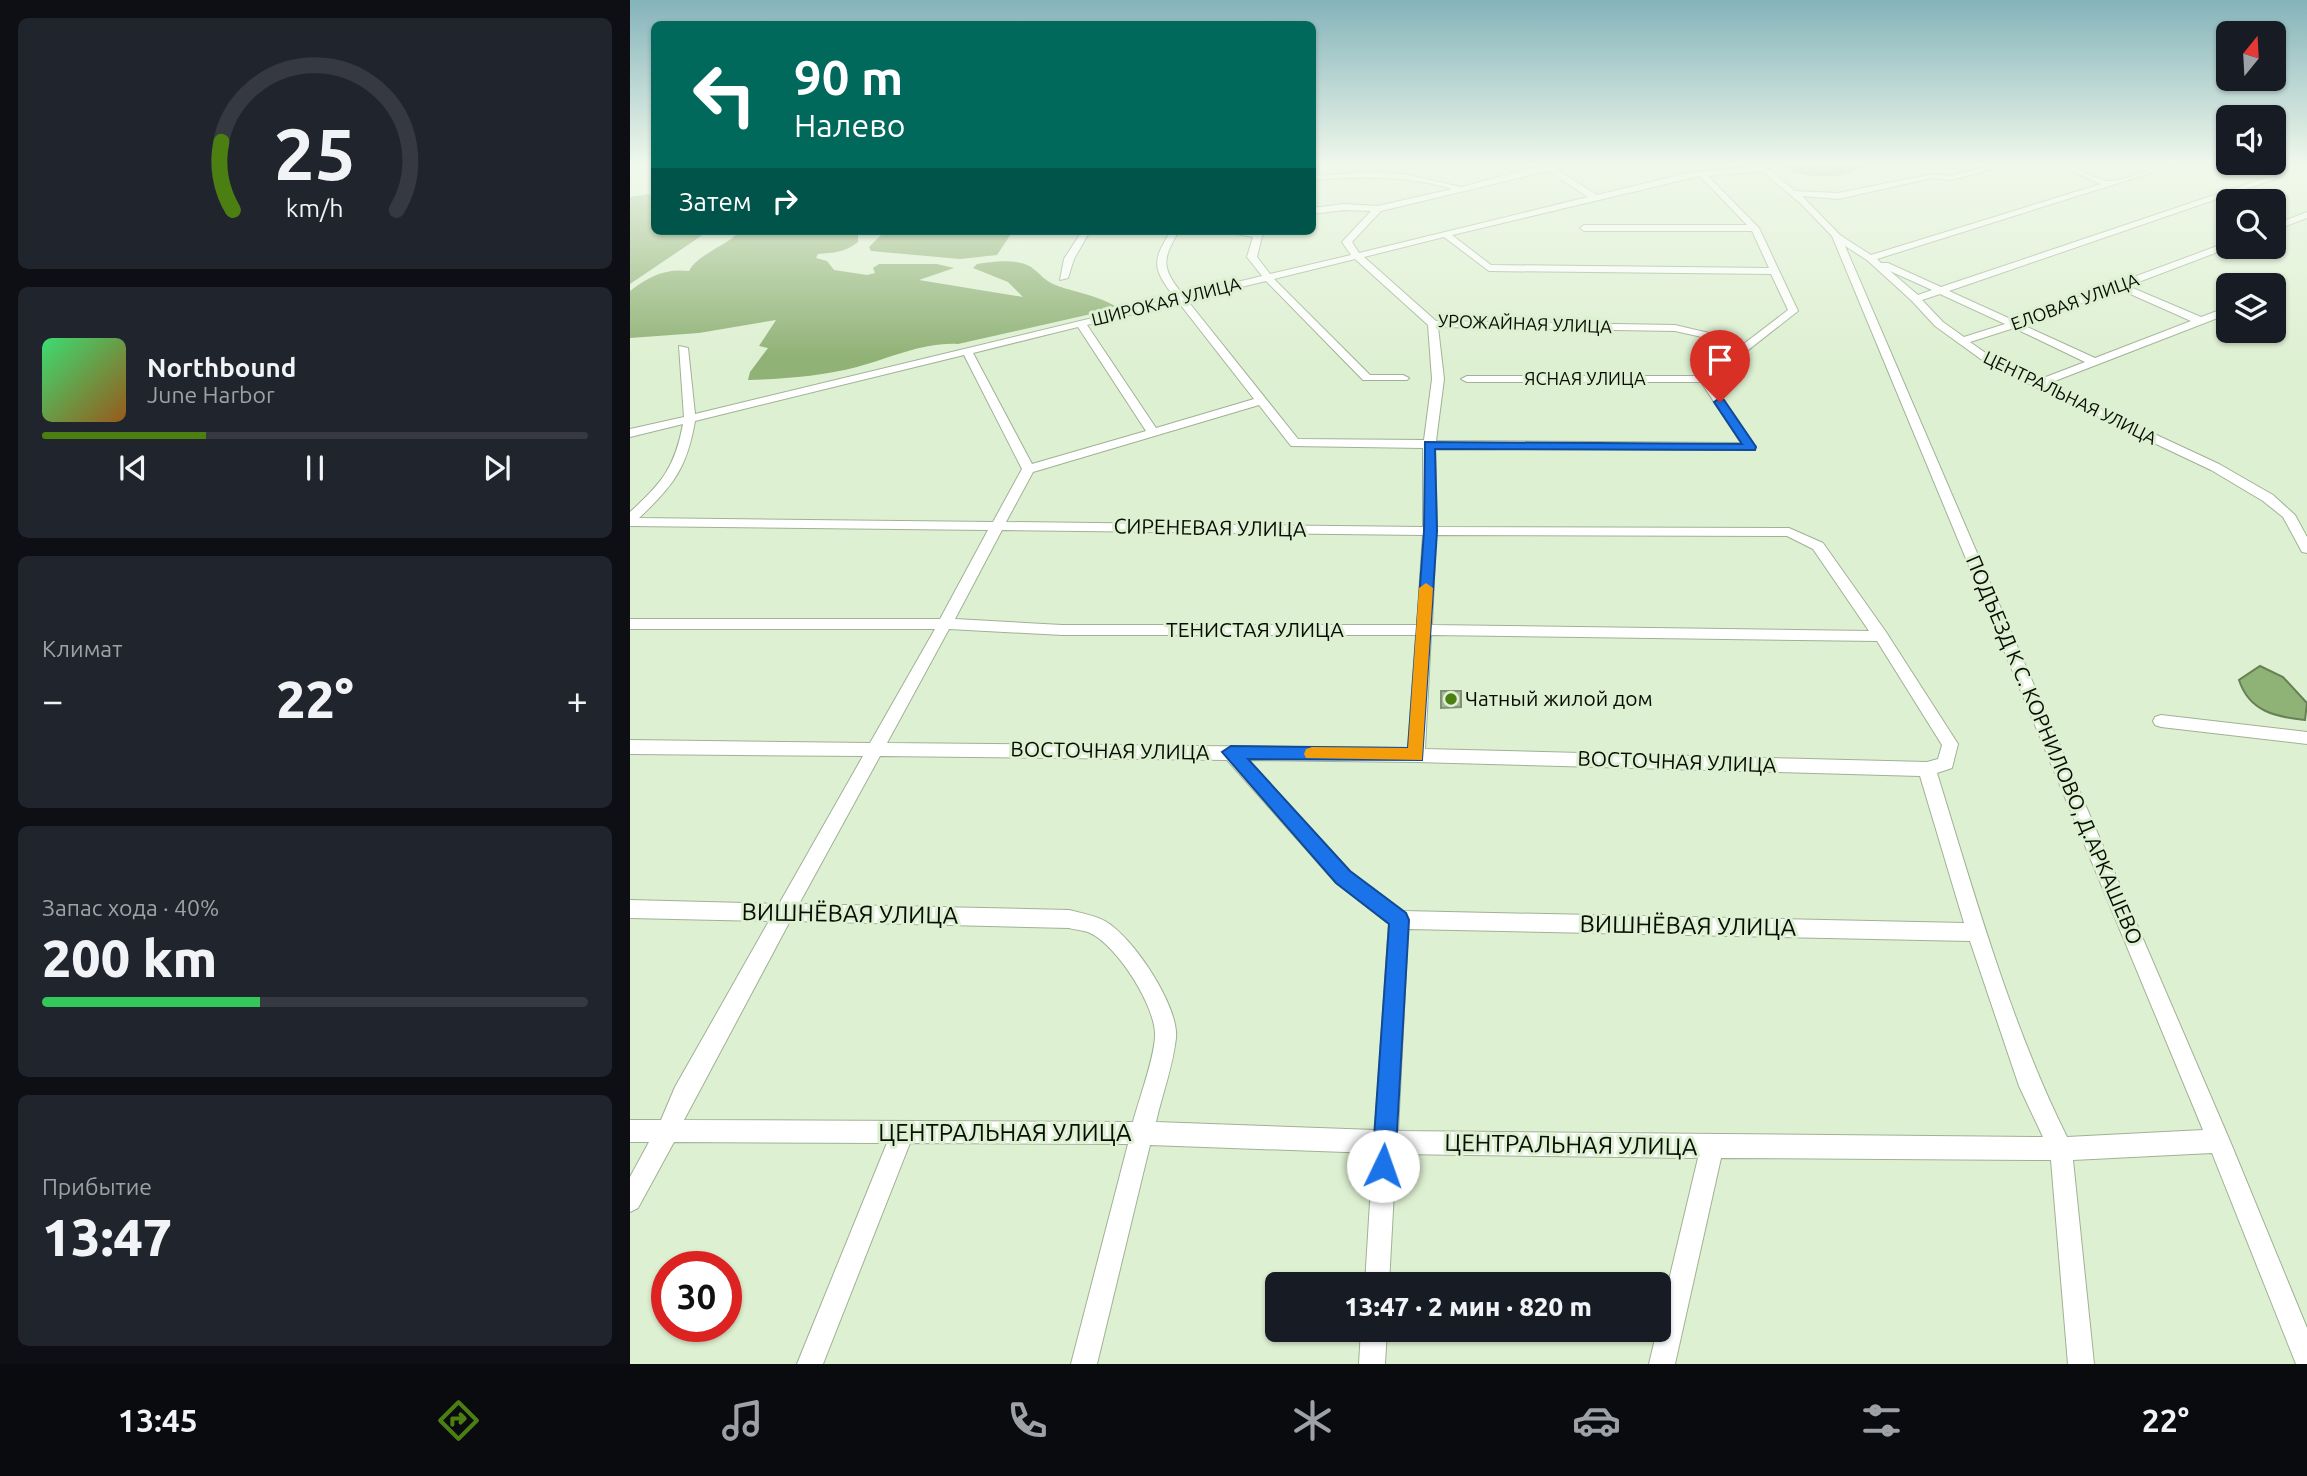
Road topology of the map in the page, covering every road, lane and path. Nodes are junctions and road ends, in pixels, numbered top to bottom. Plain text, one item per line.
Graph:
1 (1359, 230) edge
2 (1464, 230) edge
3 (1756, 230) edge
4 (1830, 230) edge
5 (1963, 230) edge
6 (2120, 230) edge
7 (1446, 234) junction
8 (1084, 235) edge
9 (1173, 235) edge
10 (1260, 235) edge
11 (1836, 236) junction
12 (2216, 250) edge
13 (1356, 255) junction
14 (1870, 258) junction
15 (1776, 271) junction
16 (1267, 277) junction
17 (1063, 278) dead end
18 (2121, 286) junction
19 (1940, 290) junction
20 (1179, 299) junction
21 (1916, 299) junction
22 (2216, 315) edge
23 (2201, 321) junction
24 (1080, 323) junction
25 (1433, 324) junction
26 (2014, 325) junction
27 (1961, 341) junction
28 (683, 348) dead end
29 (1741, 350) junction
30 (967, 351) junction
31 (2095, 362) junction
32 (1403, 379) dead end
33 (1467, 379) dead end
34 (1704, 379) junction
35 (2037, 384) junction
36 (1261, 401) junction
37 (690, 419) junction
38 (1153, 432) junction
39 (630, 433) edge
40 (1429, 445) junction
41 (1028, 468) junction
42 (630, 521) edge
43 (1000, 525) junction
44 (1430, 531) junction
45 (2307, 549) edge
46 (630, 624) edge
47 (945, 624) junction
48 (1422, 630) junction
49 (1881, 636) junction
50 (2161, 722) dead end
51 (2307, 738) edge
52 (630, 747) edge
53 (875, 748) junction
54 (1231, 752) junction
55 (1416, 755) junction
56 (1927, 769) junction
57 (630, 909) edge
58 (785, 912) junction
59 (1399, 920) junction
60 (1977, 932) junction
61 (630, 1131) edge
62 (668, 1131) junction
63 (903, 1133) junction
64 (1144, 1133) junction
65 (2219, 1141) junction
66 (1385, 1142) junction
67 (1712, 1147) junction
68 (2061, 1149) junction
69 (630, 1200) edge
70 (1378, 1272) edge
71 (1373, 1342) edge
72 (2307, 1360) edge
73 (810, 1364) edge
74 (1084, 1364) edge
75 (1372, 1364) edge
76 (1662, 1364) edge
77 (2081, 1364) edge

1 - 13 street
2 - 7 street, ШИРОКАЯ УЛИЦА
3 - 15 street
4 - 11 street, ПОДЪЕЗД К С. КОРНИЛОВО, Д.АРКАШЕВО
5 - 14 street
6 - 19 street
7 - 13 street, ШИРОКАЯ УЛИЦА
7 - 15 street
8 - 17 street
9 - 20 street
10 - 16 street
11 - 14 street, ЦЕНТРАЛЬНАЯ УЛИЦА
11 - 65 street, ПОДЪЕЗД К С. КОРНИЛОВО, Д.АРКАШЕВО
12 - 18 street, ЕЛОВАЯ УЛИЦА
13 - 16 street, ШИРОКАЯ УЛИЦА
13 - 25 street, УРОЖАЙНАЯ УЛИЦА
14 - 19 street
14 - 21 street, ЦЕНТРАЛЬНАЯ УЛИЦА
15 - 29 street
16 - 20 street, ШИРОКАЯ УЛИЦА
16 - 32 street
18 - 23 street
18 - 26 street, ЕЛОВАЯ УЛИЦА
19 - 21 street
19 - 26 street
20 - 24 street, ШИРОКАЯ УЛИЦА
20 - 36 street
21 - 27 street, ЦЕНТРАЛЬНАЯ УЛИЦА
22 - 23 street
23 - 31 street
24 - 30 street, ШИРОКАЯ УЛИЦА
24 - 38 street
25 - 29 street, УРОЖАЙНАЯ УЛИЦА
25 - 40 street
26 - 27 street, ЕЛОВАЯ УЛИЦА
26 - 31 street
27 - 35 street, ЦЕНТРАЛЬНАЯ УЛИЦА
28 - 37 street
29 - 34 street
30 - 37 street, ШИРОКАЯ УЛИЦА
30 - 41 street
31 - 35 street
33 - 34 street, ЯСНАЯ УЛИЦА
34 - 40 street
35 - 45 street, ЦЕНТРАЛЬНАЯ УЛИЦА
36 - 38 street
36 - 40 street
37 - 39 street, ШИРОКАЯ УЛИЦА
37 - 42 street
38 - 41 street
40 - 44 street
41 - 43 street
42 - 43 street, СИРЕНЕВАЯ УЛИЦА
43 - 44 street, СИРЕНЕВАЯ УЛИЦА
43 - 47 street
44 - 48 street
44 - 49 street, СИРЕНЕВАЯ УЛИЦА
46 - 47 street, ТЕНИСТАЯ УЛИЦА
47 - 48 street, ТЕНИСТАЯ УЛИЦА
47 - 53 street
48 - 49 street, ТЕНИСТАЯ УЛИЦА
48 - 55 street
49 - 56 street
50 - 51 street
52 - 53 street, ВОСТОЧНАЯ УЛИЦА
53 - 54 street, ВОСТОЧНАЯ УЛИЦА
53 - 58 street
54 - 55 street, ВОСТОЧНАЯ УЛИЦА
54 - 59 street
55 - 56 street, ВОСТОЧНАЯ УЛИЦА
56 - 60 street
57 - 58 street, ВИШНЁВАЯ УЛИЦА
58 - 62 street
58 - 64 street, ВИШНЁВАЯ УЛИЦА
59 - 60 street, ВИШНЁВАЯ УЛИЦА
59 - 66 street
60 - 68 street
61 - 62 street, ЦЕНТРАЛЬНАЯ УЛИЦА
62 - 63 street, ЦЕНТРАЛЬНАЯ УЛИЦА
62 - 69 street
63 - 64 street, ЦЕНТРАЛЬНАЯ УЛИЦА
63 - 73 street
64 - 66 street, ЦЕНТРАЛЬНАЯ УЛИЦА
64 - 74 street, ВИШНЁВАЯ УЛИЦА
65 - 68 street, ЦЕНТРАЛЬНАЯ УЛИЦА
65 - 72 street, ПОДЪЕЗД К С. КОРНИЛОВО, Д.АРКАШЕВО
66 - 67 street, ЦЕНТРАЛЬНАЯ УЛИЦА
66 - 70 street
67 - 68 street, ЦЕНТРАЛЬНАЯ УЛИЦА
67 - 76 street
68 - 77 street
71 - 75 street

